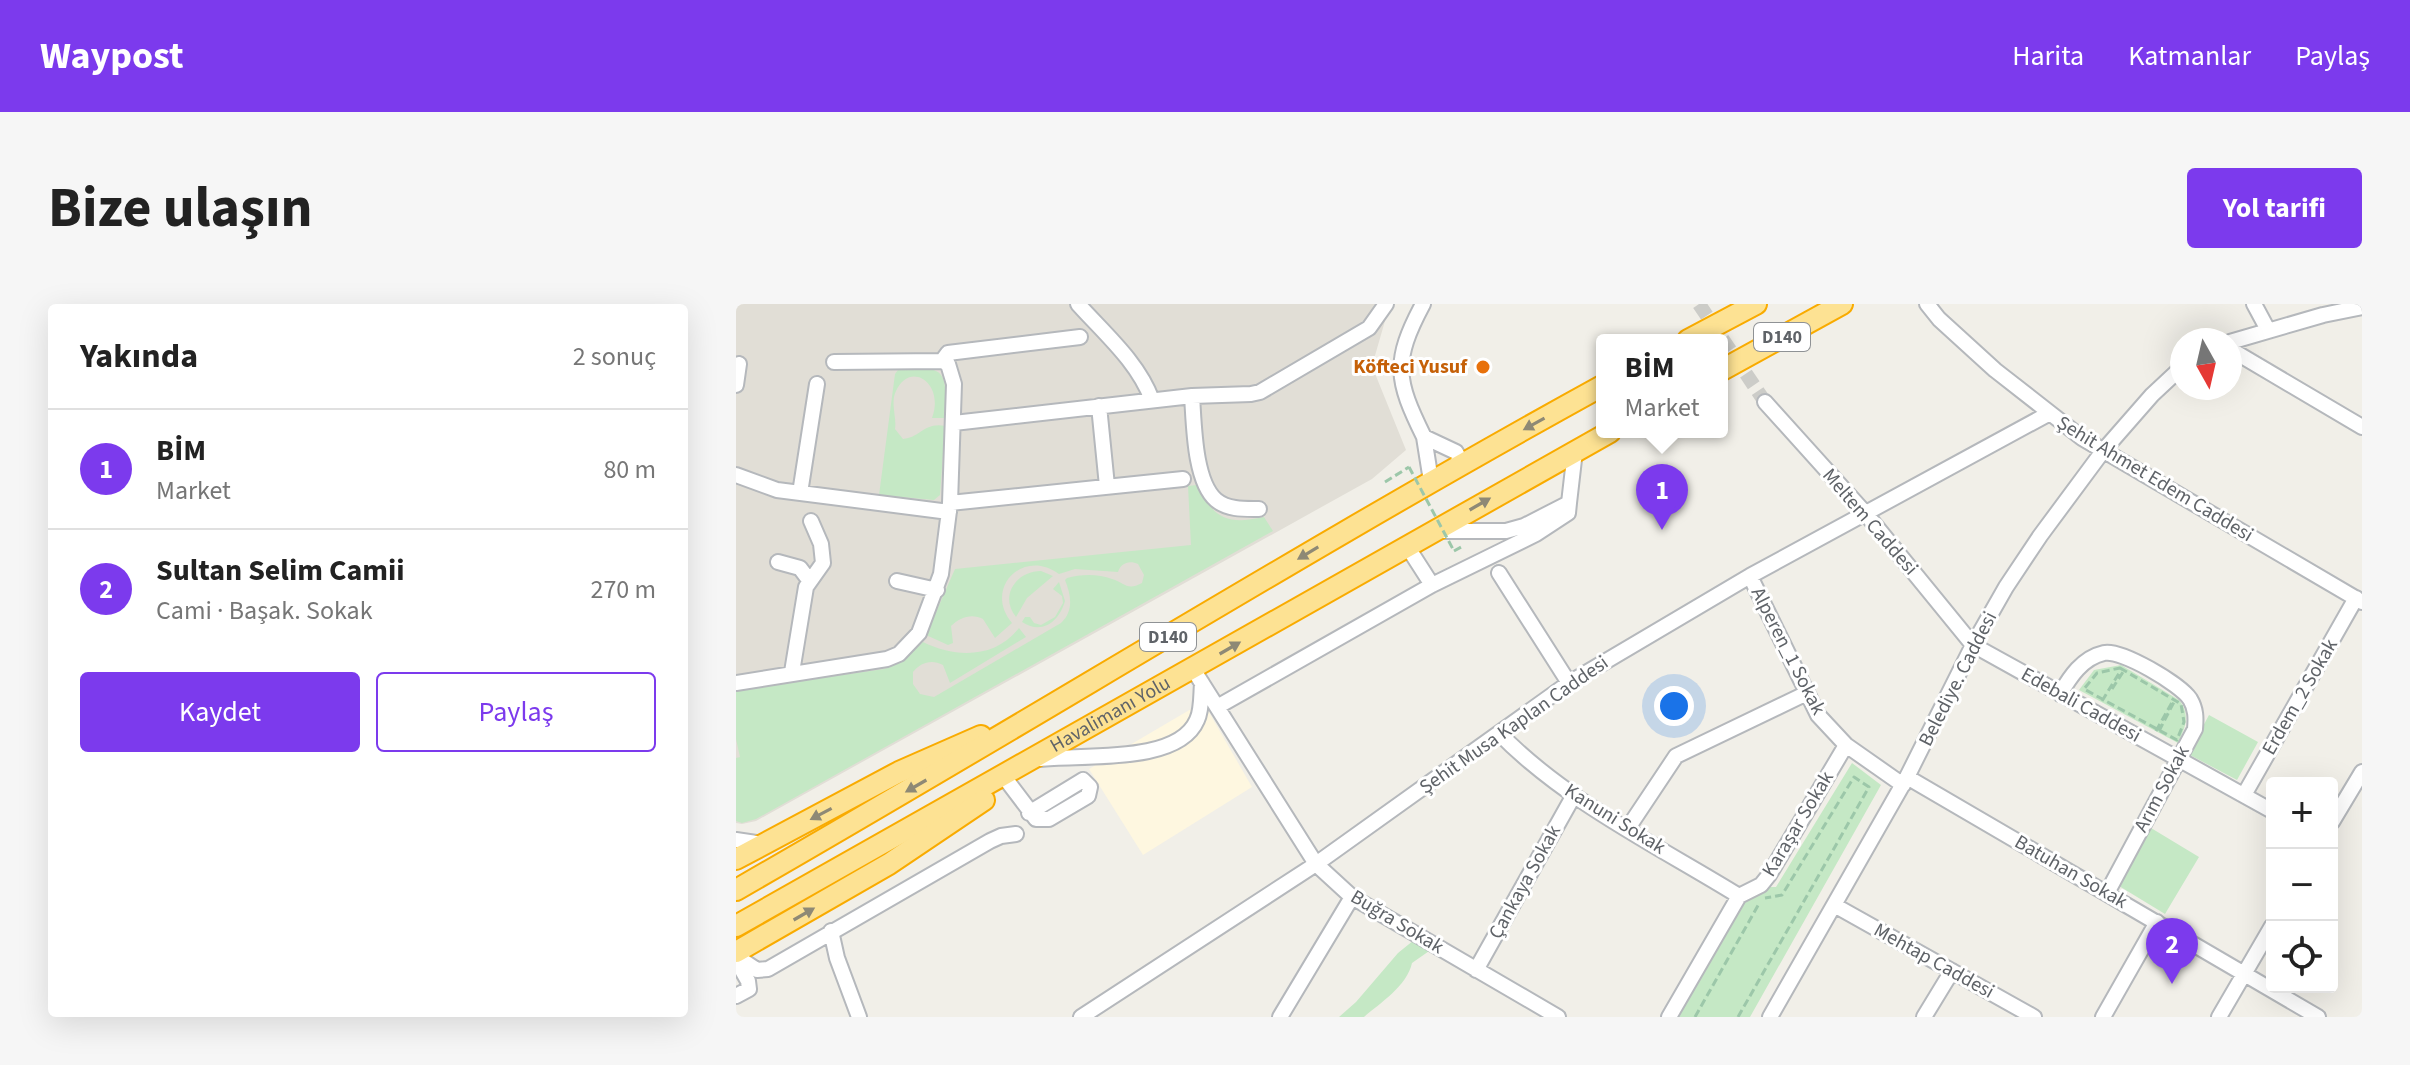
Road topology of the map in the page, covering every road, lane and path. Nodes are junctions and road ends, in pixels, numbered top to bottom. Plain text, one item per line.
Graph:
1 (1078, 304) edge
2 (1386, 304) edge
3 (1423, 304) edge
4 (1756, 304) edge
5 (1842, 304) edge
6 (1927, 304) edge
7 (2254, 304) edge
8 (2362, 307) edge
9 (1728, 312) edge
10 (2268, 330) junction
11 (1697, 334) edge
12 (1080, 337) dead end
13 (2242, 338) edge
14 (2242, 356) edge
15 (942, 361) junction
16 (834, 362) dead end
17 (739, 364) dead end
18 (1728, 367) edge
19 (2170, 378) edge
20 (817, 384) dead end
21 (736, 385) edge
22 (1596, 389) edge
23 (1192, 396) junction
24 (1152, 400) junction
25 (1765, 402) tunnel mouth
26 (1099, 406) junction
27 (2048, 414) junction
28 (954, 423) junction
29 (2362, 427) edge
30 (1424, 437) junction
31 (1599, 438) edge
32 (1575, 451) junction
33 (2103, 451) junction
34 (1462, 463) junction
35 (736, 475) edge
36 (1183, 479) dead end
37 (1431, 481) junction
38 (1385, 482) dead end
39 (1107, 486) junction
40 (800, 493) junction
41 (1569, 503) junction
42 (950, 508) junction
43 (1259, 509) dead end
44 (1866, 514) junction
45 (811, 521) dead end
46 (1433, 531) junction
47 (1407, 546) junction
48 (1454, 551) dead end
49 (778, 562) dead end
50 (1499, 573) dead end
51 (1750, 576) junction
52 (809, 580) junction
53 (897, 581) dead end
54 (1432, 585) junction
55 (937, 590) junction
56 (2359, 600) edge
57 (1973, 645) junction
58 (2123, 669) junction
59 (792, 672) junction
60 (1198, 676) junction
61 (736, 683) edge
62 (1569, 683) junction
63 (1807, 693) junction
64 (2060, 694) junction
65 (1069, 697) junction
66 (2175, 699) junction
67 (2104, 701) junction
68 (1217, 707) junction
69 (2157, 730) junction
70 (1499, 733) junction
71 (1065, 741) junction
72 (1846, 745) junction
73 (2178, 758) junction
74 (1039, 759) junction
75 (2362, 772) edge
76 (1905, 781) junction
77 (1008, 782) junction
78 (1574, 795) junction
79 (2244, 795) junction
80 (2266, 808) edge
81 (2338, 812) edge
82 (1029, 813) dead end
83 (1628, 828) junction
84 (1016, 834) dead end
85 (736, 840) edge
86 (764, 844) junction
87 (736, 859) edge
88 (1316, 864) junction
89 (736, 890) edge
90 (2107, 893) junction
91 (1739, 896) junction
92 (1352, 897) junction
93 (1834, 905) junction
94 (2157, 922) junction
95 (736, 926) edge
96 (831, 931) junction
97 (2266, 936) edge
98 (736, 956) edge
99 (1476, 970) junction
100 (1952, 971) junction
101 (2245, 973) junction
102 (736, 996) edge
103 (859, 1017) edge
104 (1081, 1017) edge
105 (1280, 1017) edge
106 (1558, 1017) edge
107 (1669, 1017) edge
108 (1695, 1017) edge
109 (1738, 1017) edge
110 (1770, 1017) edge
111 (1924, 1017) edge
112 (2034, 1017) edge
113 (2103, 1017) edge
114 (2219, 1017) edge
115 (2318, 1017) edge

1 - 24 street
2 - 23 street
3 - 30 street
4 - 9 highway, D140
5 - 18 highway, D140
6 - 27 street, Şehit Ahmet Edem Caddesi
7 - 10 street
8 - 10 street
9 - 11 highway, D140
10 - 13 street
12 - 15 street
14 - 29 street
15 - 16 street
15 - 28 street
17 - 21 street
19 - 33 street, Belediye. Caddesi
20 - 40 street
22 -> 34 highway, Havalimanı Yolu / D140
23 - 24 street
23 - 43 street
24 - 26 street
25 - 44 street, Meltem Caddesi
26 - 28 street
26 - 39 street
27 - 33 street, Şehit Ahmet Edem Caddesi
27 - 44 street, Şehit Musa Kaplan Caddesi
28 - 42 street
30 - 34 street
30 - 37 street
31 - 32 highway, Havalimanı Yolu / D140
32 - 41 street
46 -> 32 highway, Havalimanı Yolu / D140
33 - 56 street, Şehit Ahmet Edem Caddesi
33 - 57 street, Belediye. Caddesi
34 - 37 highway, Havalimanı Yolu / D140
35 - 40 street
36 - 39 street
37 -> 65 highway, Havalimanı Yolu / D140
38 - 48 path, bridge
39 - 42 street
40 - 42 street
41 - 46 street
41 - 54 street
42 - 55 street
44 - 51 street, Şehit Musa Kaplan Caddesi
44 - 57 street, Meltem Caddesi
45 - 52 street
46 - 47 highway, Havalimanı Yolu / D140
47 - 54 street
60 -> 47 highway, Havalimanı Yolu / D140
49 - 52 street
50 - 62 street
51 - 62 street, Şehit Musa Kaplan Caddesi
51 - 63 street, Alperen_1 Sokak
52 - 59 street
53 - 55 street
54 - 68 street
55 - 59 street
56 - 79 street, Erdem_2 Sokak
57 - 64 street, Edebali Caddesi
57 - 76 street, Belediye. Caddesi
58 - 66 path
58 - 67 path
58 - 67 path
59 - 61 street
60 - 68 street, Buğra Sokak
60 - 71 highway, Havalimanı Yolu / D140
60 - 74 street
62 - 70 street, Şehit Musa Kaplan Caddesi
63 - 72 street, Alperen_1 Sokak
63 - 83 street
64 - 73 street, Edebali Caddesi
64 - 73 street, Arım Sokak
65 -> 86 highway
65 -> 89 highway, Havalimanı Yolu / D140
66 - 69 path
66 - 69 path
67 - 69 path
68 - 88 street, Buğra Sokak
70 - 78 street, Kanuni Sokak
70 - 88 street, Şehit Musa Kaplan Caddesi
71 - 74 highway
71 - 95 highway, Havalimanı Yolu / D140
72 - 76 street, Alperen_1 Sokak
72 - 91 street, Karaşar Sokak
73 - 79 street, Edebali Caddesi
73 - 90 street, Arım Sokak
74 - 77 highway
75 - 81 street
76 - 90 street, Batuhan Sokak
76 - 93 street, Belediye. Caddesi
77 - 82 street
98 -> 77 highway
78 - 83 street, Kanuni Sokak
78 - 99 street, Çankaya Sokak
79 - 80 street, Edebali Caddesi
83 - 91 street, Kanuni Sokak
84 - 96 street
85 - 86 street
86 - 87 highway
88 - 92 street, Buğra Sokak
88 - 104 street, Şehit Musa Kaplan Caddesi
90 - 94 street, Batuhan Sokak
91 - 107 street, Karaşar Sokak
92 - 99 street, Buğra Sokak
92 - 105 street
93 - 100 street, Mehtap Caddesi
93 - 110 street, Belediye. Caddesi
94 - 101 street, Batuhan Sokak
94 - 113 street
96 - 98 street
96 - 103 street
97 - 101 street
98 - 102 street
99 - 106 street, Buğra Sokak
100 - 111 street
100 - 112 street, Mehtap Caddesi
101 - 114 street
101 - 115 street, Batuhan Sokak
108 - 109 path

